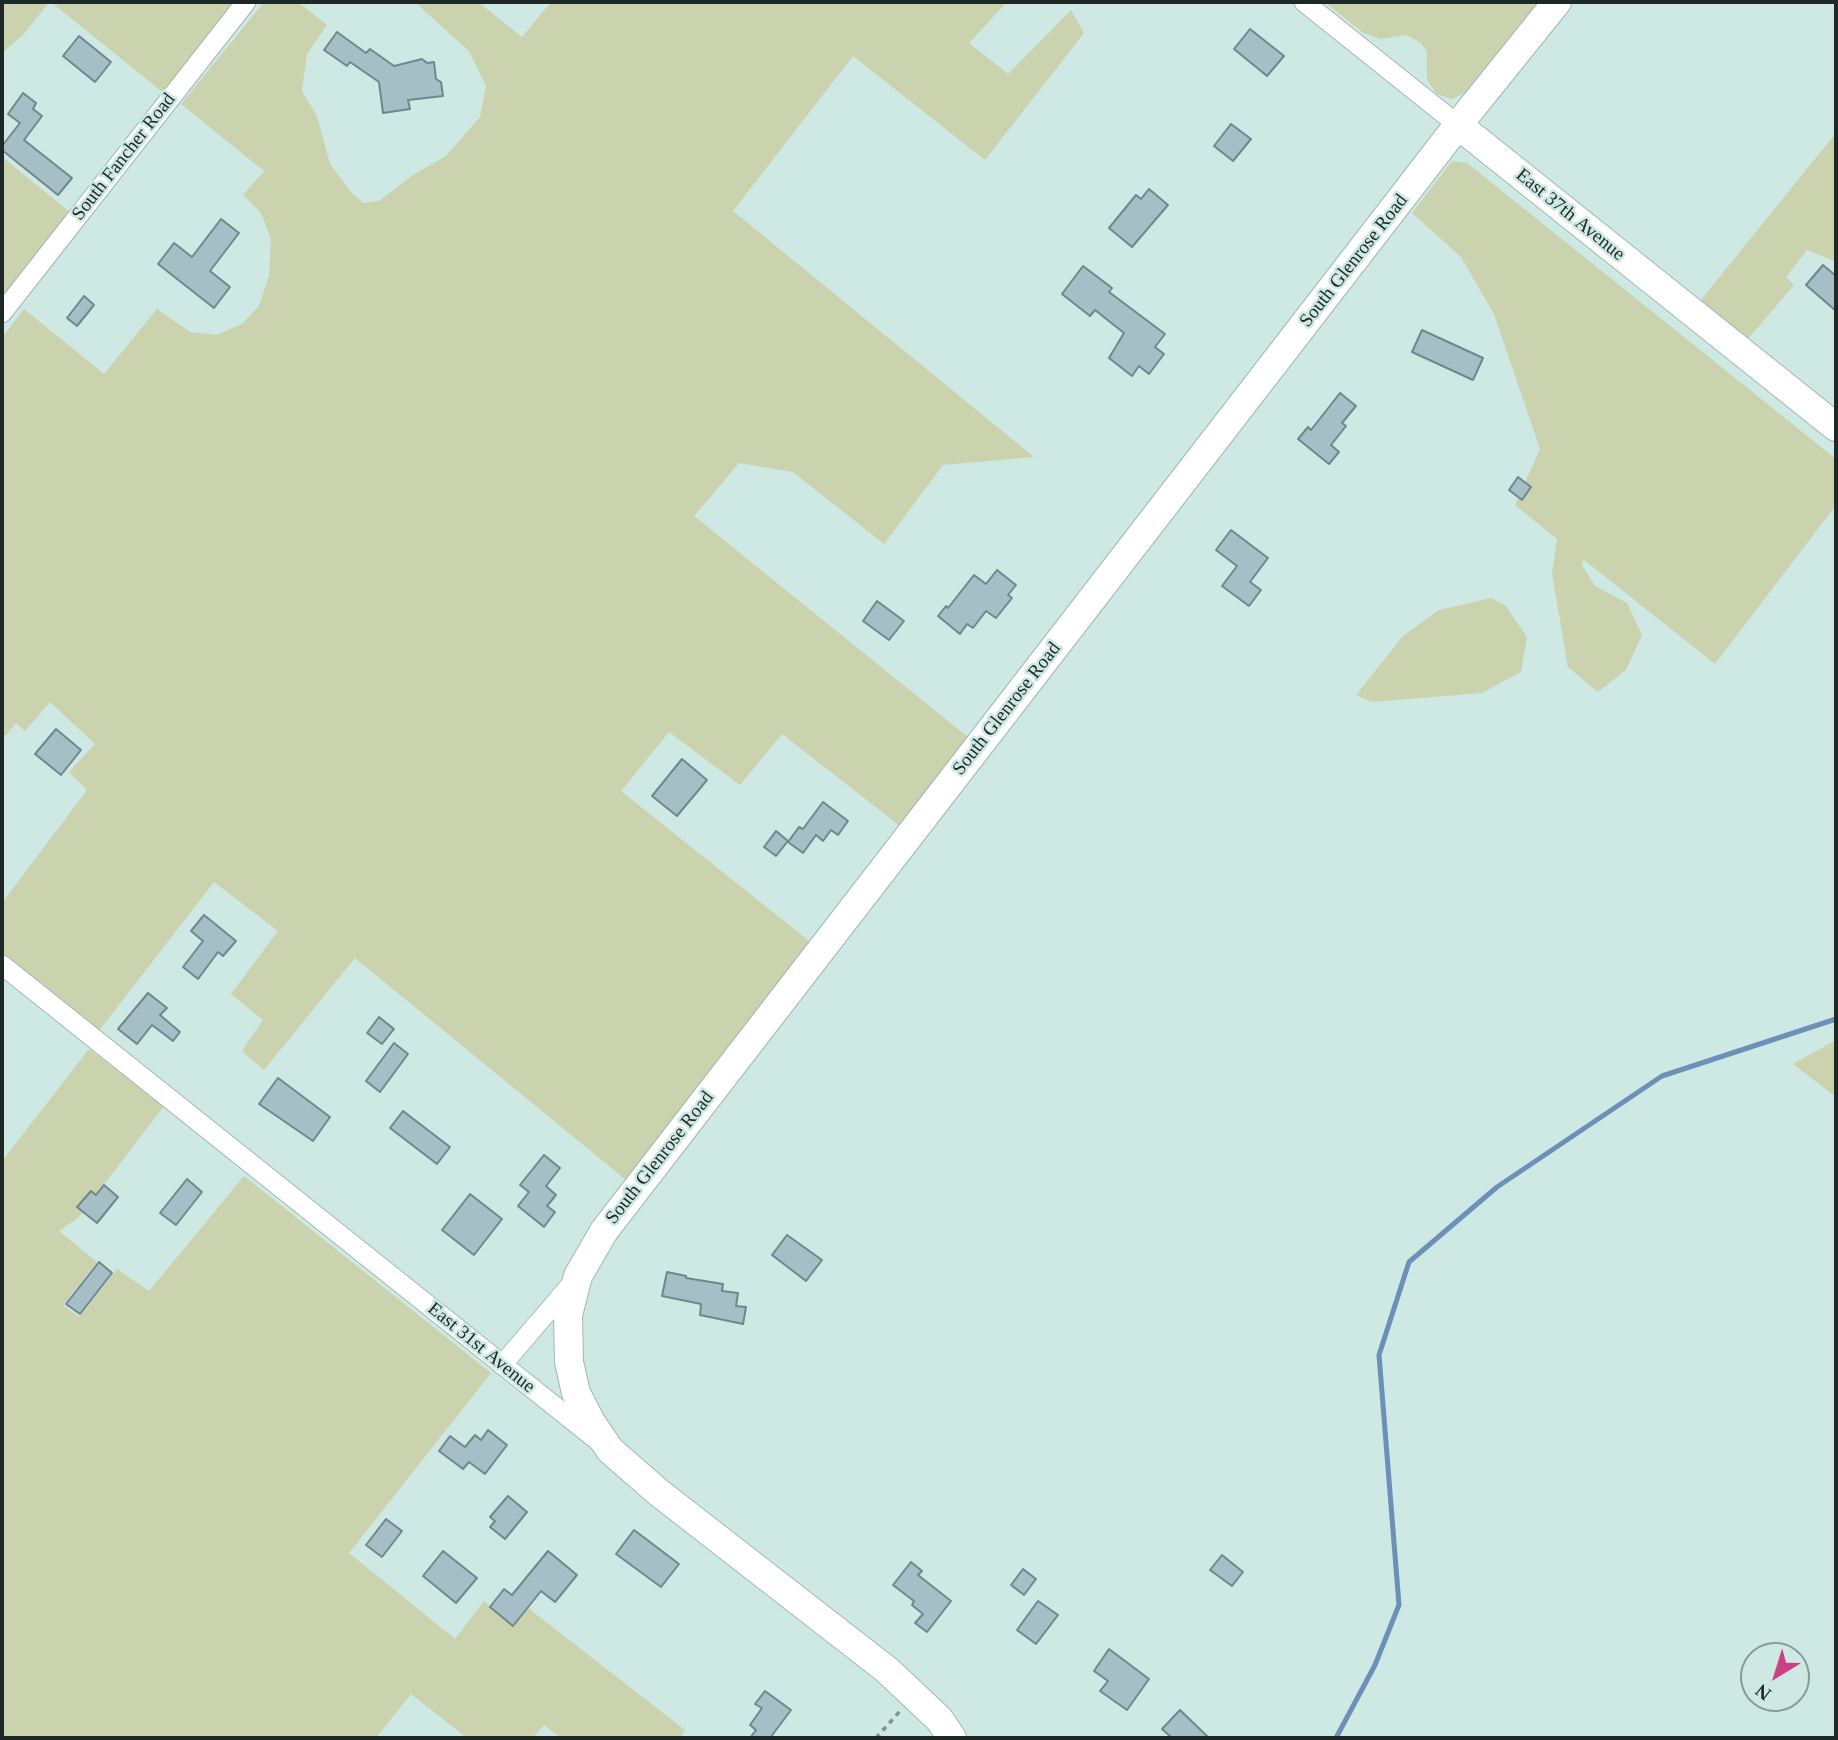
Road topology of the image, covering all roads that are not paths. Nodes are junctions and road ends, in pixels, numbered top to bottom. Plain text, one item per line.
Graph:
1 (246, 2) edge
2 (1304, 2) edge
3 (1556, 2) edge
4 (1458, 125) junction
5 (2, 313) edge
6 (1836, 427) edge
7 (2, 965) edge
8 (578, 1276) junction
9 (502, 1366) junction
10 (610, 1450) junction
11 (952, 1738) edge

1 - 5 street, South Fancher Road
2 - 4 street, East 37th Avenue
3 - 4 street, South Glenrose Road
4 - 6 street, East 37th Avenue
4 - 8 street, South Glenrose Road
7 - 9 street, East 31st Avenue
8 - 9 street
8 - 10 street, South Glenrose Road
9 - 10 street, East 31st Avenue
10 - 11 street, East 31st Avenue

